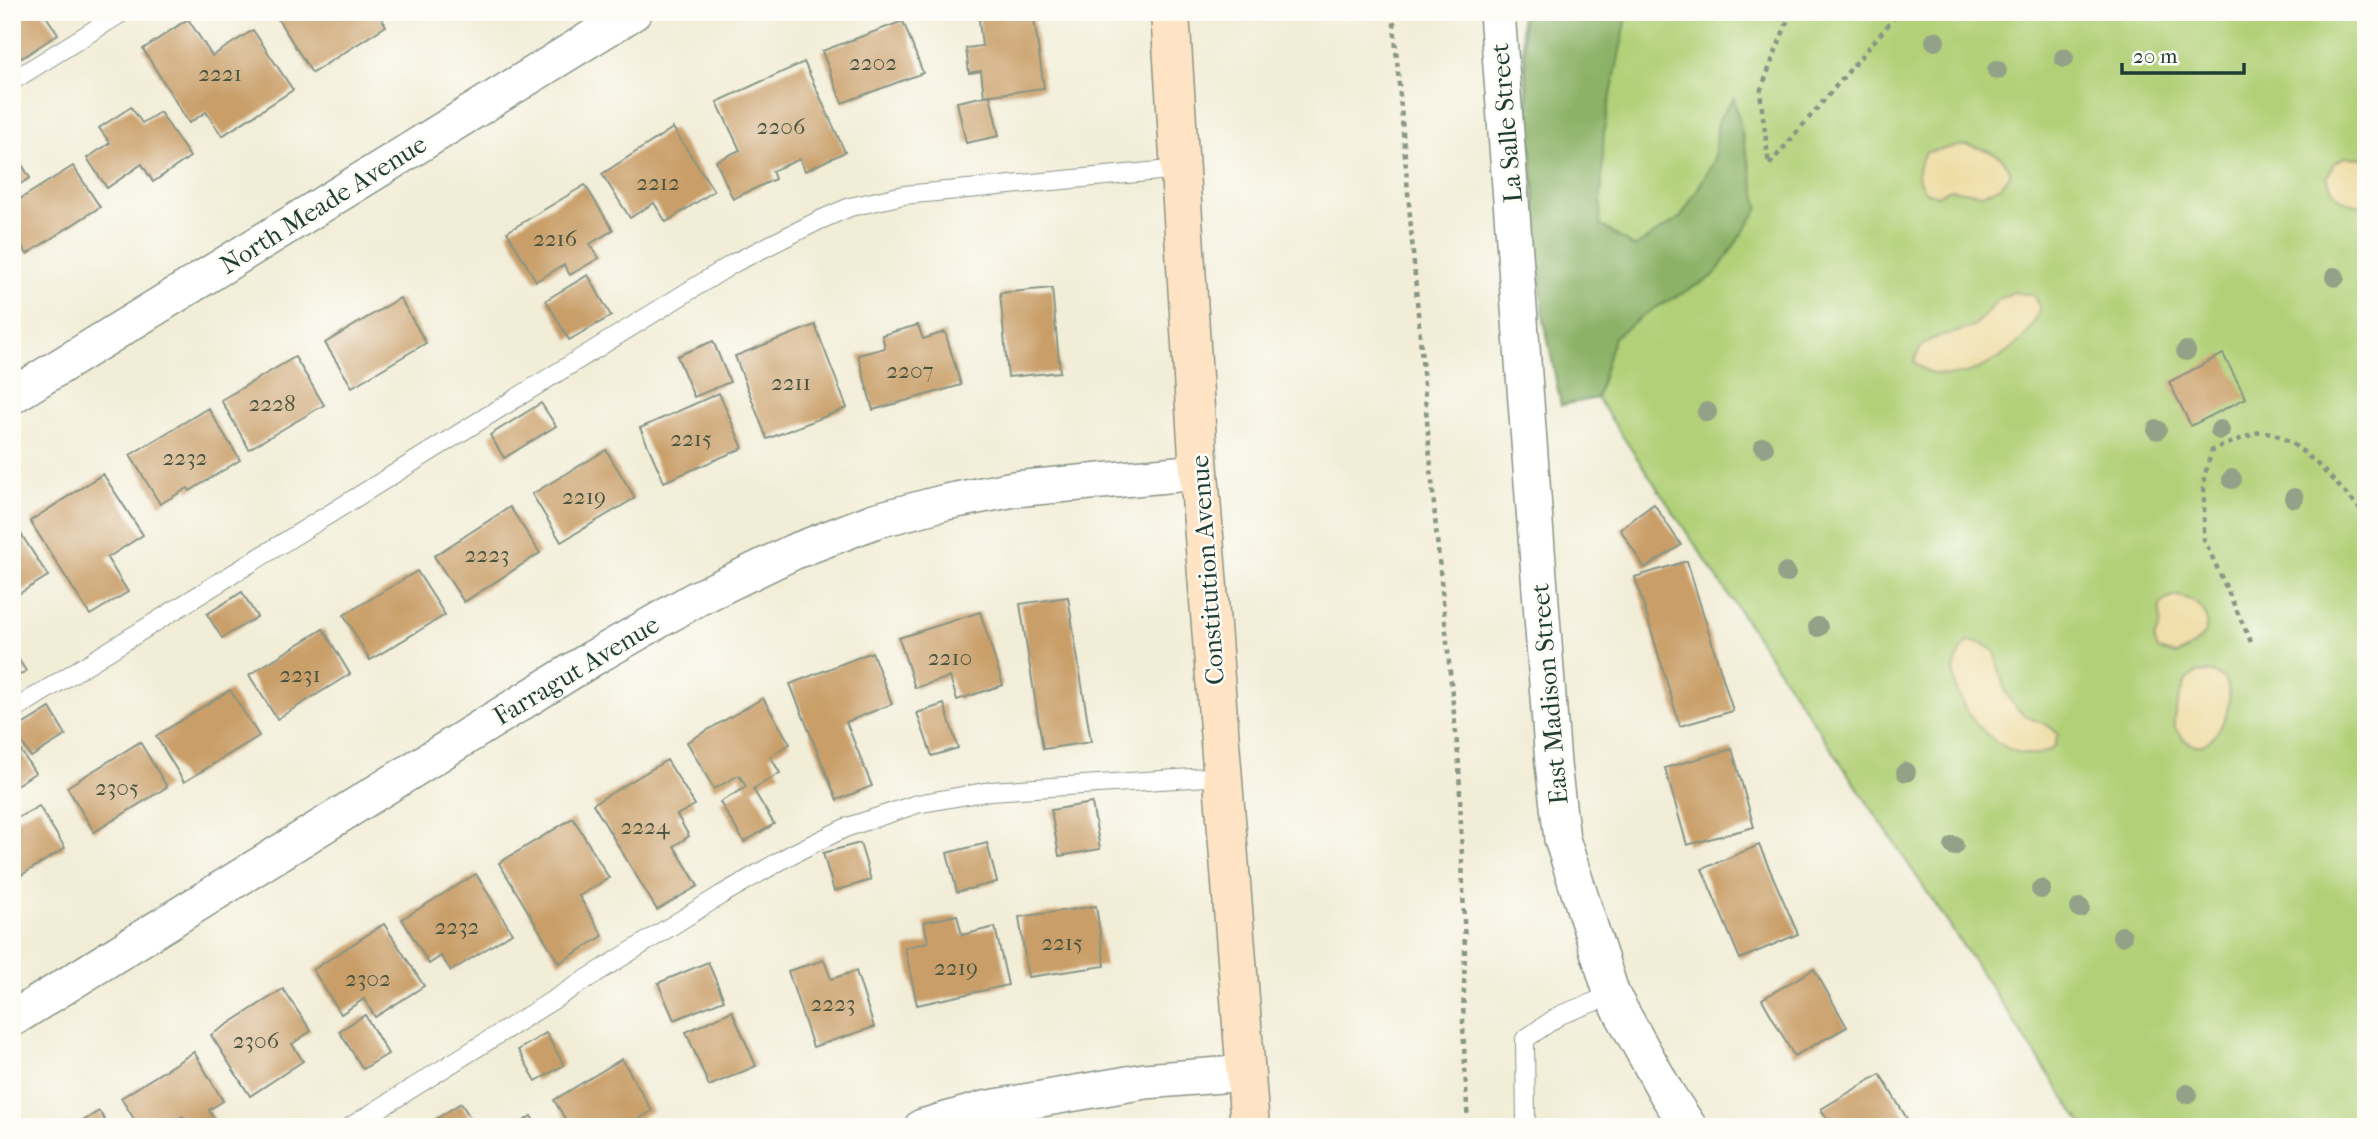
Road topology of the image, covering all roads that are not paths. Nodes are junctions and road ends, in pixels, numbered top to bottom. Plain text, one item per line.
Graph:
1 (123, 12) edge
2 (634, 12) edge
3 (1170, 12) edge
4 (1497, 12) edge
5 (12, 81) edge
6 (1180, 169) junction
7 (1514, 234) joint
8 (12, 396) edge
9 (1199, 472) junction
10 (12, 711) edge
11 (1223, 776) junction
12 (1612, 995) junction
13 (12, 1019) edge
14 (1246, 1073) junction
15 (350, 1127) edge
16 (922, 1127) edge
17 (1250, 1127) edge
18 (1526, 1127) edge
19 (1689, 1127) edge

1 - 5 lane
2 - 8 street, North Meade Avenue
3 - 6 main road, Constitution Avenue
4 - 7 street, La Salle Street
6 - 9 main road, Constitution Avenue
6 - 10 lane
7 - 12 street, East Madison Street
9 - 11 main road, Constitution Avenue
9 - 13 street, Farragut Avenue
11 - 14 main road, Constitution Avenue
11 - 15 lane
12 - 18 lane
12 - 19 street, East Madison Street
14 - 16 street
14 - 17 main road, Constitution Avenue

